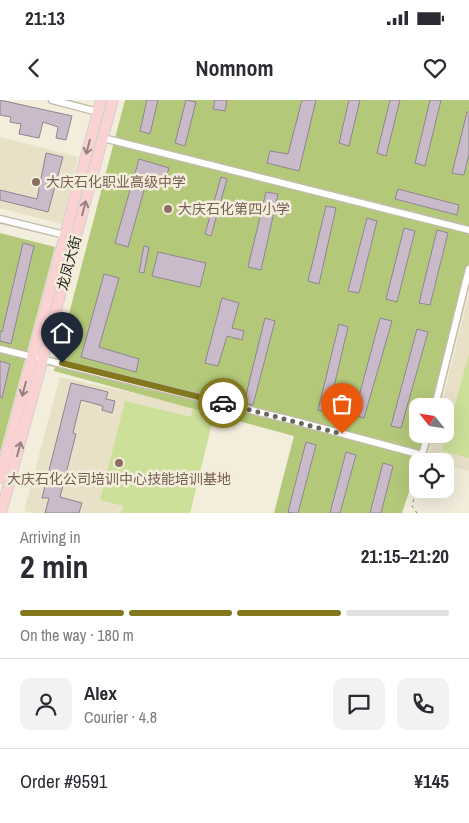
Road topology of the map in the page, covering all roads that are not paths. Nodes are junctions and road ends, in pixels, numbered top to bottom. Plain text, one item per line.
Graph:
1 (52, 100) edge
2 (101, 100) edge
3 (113, 100) edge
4 (98, 112) junction
5 (103, 138) junction
6 (0, 219) edge
7 (469, 230) edge
8 (65, 235) junction
9 (469, 269) edge
10 (0, 348) edge
11 (38, 357) junction
12 (437, 398) edge
13 (425, 443) edge
14 (0, 478) edge
15 (2, 513) edge

1 - 4 street
2 - 4 main road, 龙凤大街
3 - 5 main road, 龙凤大街
4 -> 8 main road, 龙凤大街
5 - 7 street
11 -> 5 main road, 龙凤大街
6 - 8 street
8 - 11 main road, 龙凤大街
9 - 12 street
10 - 11 street
11 - 13 street
11 -> 14 main road, 龙凤大街
15 -> 11 main road, 龙凤大街

